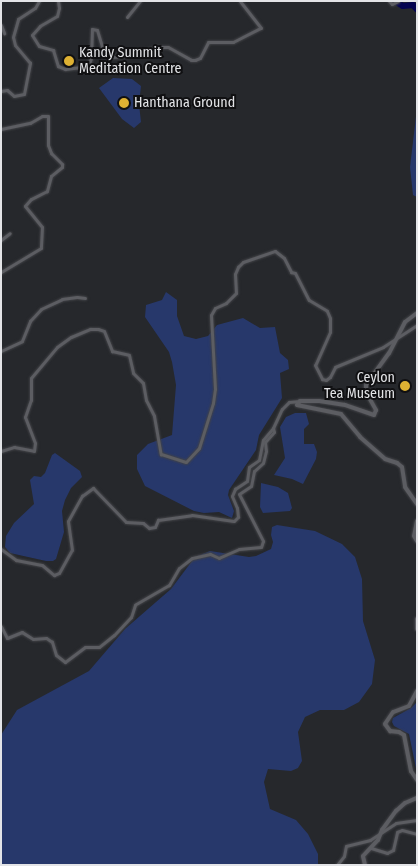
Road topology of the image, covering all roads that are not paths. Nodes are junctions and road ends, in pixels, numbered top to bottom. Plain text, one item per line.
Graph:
1 (39, 1) edge
2 (58, 1) edge
3 (140, 1) edge
4 (240, 1) edge
5 (389, 1) edge
6 (397, 2) edge
7 (127, 17) dead end
8 (1, 24) edge
9 (4, 33) dead end
10 (1, 92) edge
11 (1, 129) edge
12 (10, 233) dead end
13 (1, 240) edge
14 (1, 272) edge
15 (85, 298) dead end
16 (417, 313) edge
17 (417, 325) edge
18 (400, 336) junction
19 (1, 351) edge
20 (300, 401) junction
21 (273, 428) junction
22 (1, 451) edge
23 (416, 503) edge
24 (417, 521) edge
25 (417, 541) edge
26 (1, 549) edge
27 (417, 619) edge
28 (1, 626) edge
29 (417, 629) edge
30 (417, 691) edge
31 (417, 780) edge
32 (417, 798) edge
33 (417, 820) edge
34 (382, 830) junction
35 (417, 834) edge
36 (371, 848) junction
37 (337, 865) edge
38 (366, 865) edge

1 - 10 street
2 - 4 street
3 - 7 street
5 - 6 street
8 - 9 street
11 - 14 street
12 - 13 street
15 - 19 street
16 - 18 street
17 - 18 street
18 - 20 street
18 - 22 street
20 - 21 street
20 - 23 street
21 - 26 street
21 - 28 street
24 - 25 street
27 - 29 street
30 - 31 street
32 - 34 street
33 - 34 street
34 - 36 street
34 - 37 street
35 - 36 street
36 - 38 street

